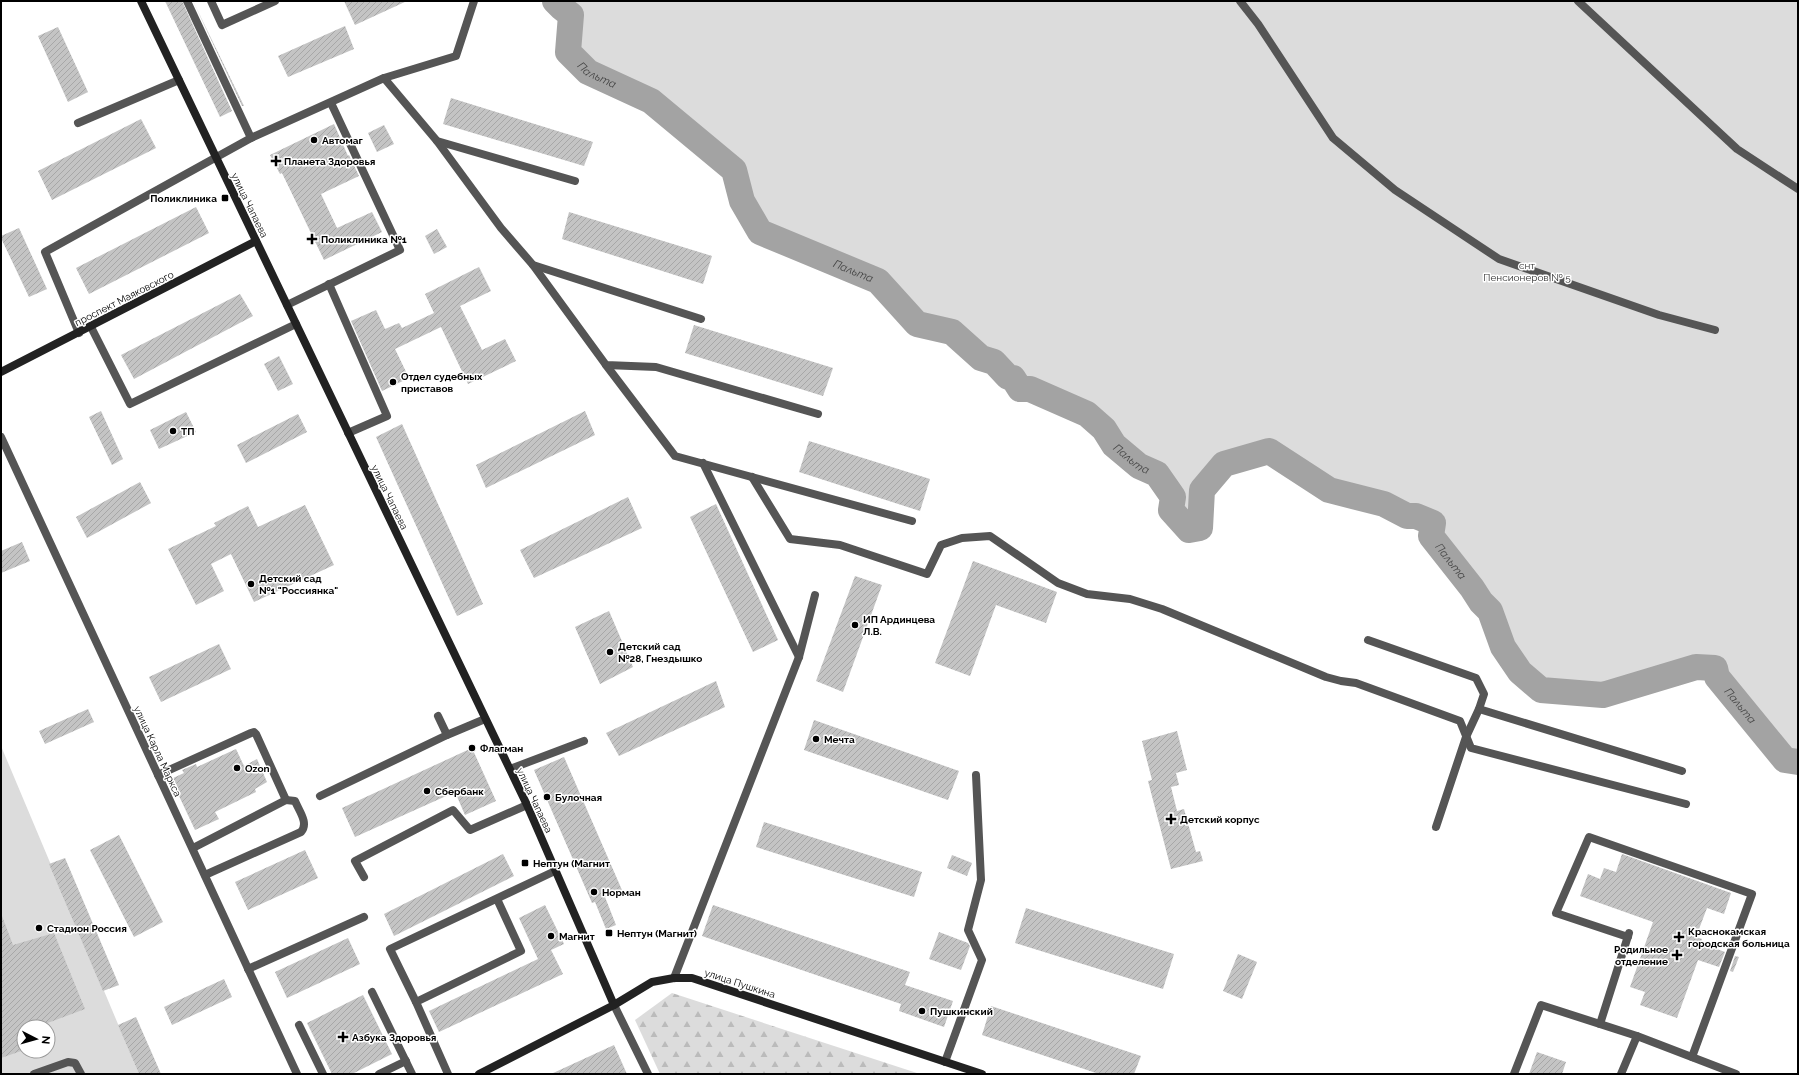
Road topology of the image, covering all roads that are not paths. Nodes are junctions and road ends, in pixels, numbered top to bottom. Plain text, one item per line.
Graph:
1 (141, 1) edge
2 (187, 1) edge
3 (211, 1) edge
4 (275, 1) edge
5 (474, 1) edge
6 (1240, 1) edge
7 (1578, 1) edge
8 (384, 78) junction
9 (179, 80) junction
10 (331, 103) junction
11 (78, 123) dead end
12 (251, 138) junction
13 (437, 141) junction
14 (216, 158) junction
15 (575, 181) dead end
16 (1798, 189) edge
17 (256, 241) junction
18 (533, 265) junction
19 (329, 284) junction
20 (287, 305) junction
21 (701, 319) dead end
22 (296, 324) junction
23 (91, 327) junction
24 (1715, 330) dead end
25 (79, 333) junction
26 (606, 365) junction
27 (1, 372) edge
28 (818, 414) dead end
29 (348, 433) junction
30 (1, 437) edge
31 (703, 463) junction
32 (752, 477) junction
33 (912, 521) dead end
34 (815, 595) dead end
35 (1368, 640) dead end
36 (799, 658) junction
37 (1479, 709) junction
38 (438, 716) dead end
39 (485, 719) junction
40 (447, 735) junction
41 (1466, 737) junction
42 (584, 741) dead end
43 (510, 769) junction
44 (1682, 771) dead end
45 (158, 775) junction
46 (976, 775) dead end
47 (320, 796) dead end
48 (286, 800) junction
49 (1686, 804) dead end
50 (527, 805) junction
51 (1436, 828) dead end
52 (193, 848) junction
53 (555, 871) junction
54 (205, 875) junction
55 (364, 877) dead end
56 (497, 899) junction
57 (364, 917) dead end
58 (248, 969) junction
59 (674, 978) junction
60 (372, 992) dead end
61 (416, 1002) junction
62 (614, 1005) junction
63 (1600, 1024) junction
64 (299, 1025) dead end
65 (1636, 1036) junction
66 (1692, 1057) junction
67 (406, 1061) junction
68 (945, 1062) junction
69 (34, 1074) edge
70 (81, 1074) edge
71 (297, 1074) edge
72 (323, 1074) edge
73 (379, 1074) edge
74 (412, 1074) edge
75 (448, 1074) edge
76 (479, 1074) edge
77 (648, 1074) edge
78 (982, 1074) edge
79 (1514, 1074) edge
80 (1621, 1074) edge
81 (1736, 1074) edge

1 - 9 street, улица Чапаева
2 - 12 street
3 - 4 street
5 - 8 street
6 - 24 street
7 - 16 street
8 - 10 street
8 - 13 street
9 - 11 street
9 - 14 street, улица Чапаева
10 - 12 street
10 - 19 street
12 - 14 street
13 - 15 street
13 - 18 street
14 - 17 street, улица Чапаева
14 - 25 street
17 - 20 street, улица Чапаева
17 - 23 street, проспект Маяковского
18 - 21 street
18 - 26 street
19 - 20 street
19 - 29 street
20 - 22 street, улица Чапаева
22 - 23 street
22 - 29 street, улица Чапаева
23 - 25 street, проспект Маяковского
25 - 27 street, проспект Маяковского
26 - 28 street
26 - 31 street
29 - 39 street, улица Чапаева
30 - 45 street, улица Карла Маркса
31 - 32 street
31 - 36 street
32 - 33 street
32 - 41 street
34 - 36 street
35 - 37 street
36 - 59 street
37 - 41 street
37 - 44 street
38 - 40 street
39 - 40 street
39 - 43 street, улица Чапаева
40 - 47 street
41 - 49 street
41 - 51 street
42 - 43 street
43 - 50 street, улица Чапаева
45 - 48 street
45 - 52 street, улица Карла Маркса
46 - 68 street
48 - 52 street
48 - 54 street
50 - 53 street, улица Чапаева
50 - 55 street
52 - 54 street, улица Карла Маркса
53 - 56 street
53 - 62 street, улица Чапаева
54 - 58 street, улица Карла Маркса
56 - 61 street
56 - 61 street
57 - 58 street
58 - 71 street, улица Карла Маркса
59 - 62 street, улица Пушкина
59 - 68 street, улица Пушкина
60 - 67 street
61 - 75 street
62 - 76 street, улица Пушкина
62 - 77 street
63 - 65 street
63 - 66 street
63 - 79 street
64 - 72 street
65 - 66 street
65 - 80 street
66 - 81 street
67 - 73 street
67 - 74 street
68 - 78 street, улица Пушкина
69 - 70 street

